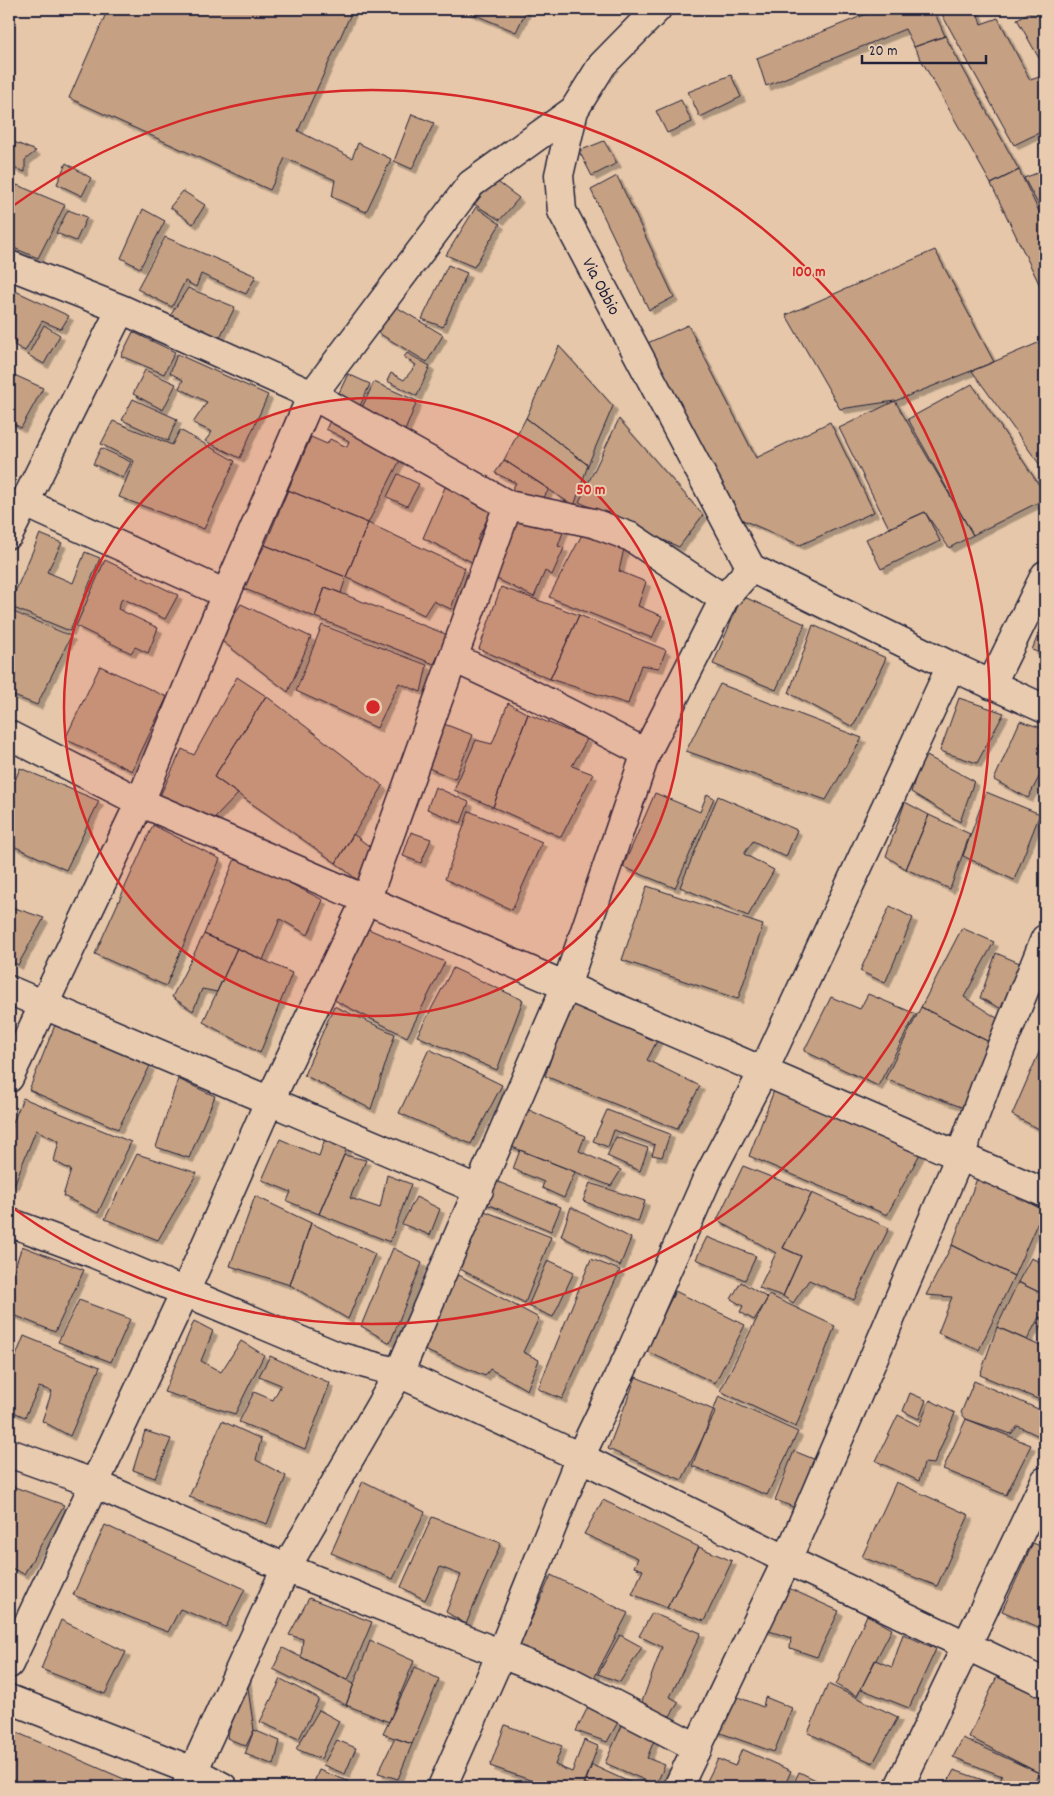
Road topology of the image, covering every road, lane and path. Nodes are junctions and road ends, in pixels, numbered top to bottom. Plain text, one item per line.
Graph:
1 (656, 9) edge
2 (574, 110) junction
3 (9, 265) edge
4 (122, 309) junction
5 (312, 395) junction
6 (23, 502) junction
7 (508, 505) junction
8 (9, 534) edge
9 (751, 568) junction
10 (1045, 575) edge
11 (226, 594) junction
12 (724, 599) junction
13 (454, 658) junction
14 (951, 666) junction
15 (991, 685) junction
16 (1045, 709) edge
17 (9, 735) edge
18 (646, 753) junction
19 (140, 802) junction
20 (367, 898) junction
21 (1045, 939) edge
22 (566, 986) junction
23 (9, 990) edge
24 (42, 1005) junction
25 (763, 1072) junction
26 (9, 1078) edge
27 (269, 1102) junction
28 (960, 1156) junction
29 (479, 1190) junction
30 (1045, 1193) edge
31 (9, 1222) edge
32 (185, 1292) junction
33 (399, 1373) junction
34 (9, 1453) edge
35 (580, 1457) junction
36 (1045, 1482) edge
37 (92, 1483) junction
38 (787, 1560) junction
39 (286, 1568) junction
40 (967, 1644) junction
41 (501, 1654) junction
42 (9, 1664) edge
43 (1045, 1683) edge
44 (9, 1699) edge
45 (698, 1748) junction
46 (189, 1779) edge
47 (223, 1787) edge
48 (442, 1787) edge
49 (678, 1787) edge
50 (899, 1787) edge

1 - 2 street, Via Obbio
2 - 5 street
2 - 9 street, Via Obbio
3 - 4 street
4 - 5 street
4 - 6 street
5 - 7 street
5 - 11 street
6 - 8 street
6 - 11 street
7 - 12 street
7 - 13 street
9 - 12 street
9 - 14 street
10 - 15 street
11 - 19 street
12 - 18 street
13 - 18 street
13 - 20 street
14 - 15 street
14 - 25 street
15 - 16 street
17 - 19 street
18 - 22 street
19 - 20 street
19 - 24 street
20 - 22 street
20 - 27 street
21 - 28 street
22 - 25 street
22 - 29 street
23 - 24 street
24 - 26 street
24 - 27 street
25 - 28 street
25 - 35 street
27 - 29 street
27 - 32 street
28 - 30 street
28 - 38 street
29 - 33 street
31 - 32 street
32 - 33 street
32 - 37 street
33 - 35 street
33 - 39 street
34 - 37 street
35 - 38 street
35 - 41 street
36 - 40 street
37 - 39 street
37 - 42 street
38 - 40 street
38 - 45 street
39 - 41 street
39 - 46 street
40 - 43 street
40 - 50 street
41 - 45 street
41 - 48 street
44 - 46 street
45 - 49 street
46 - 47 street

